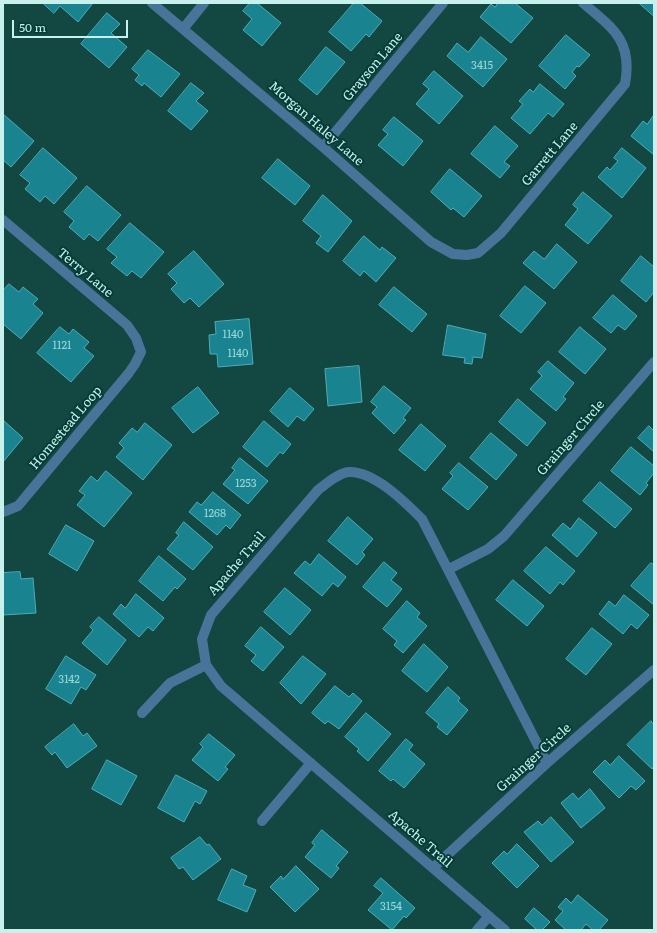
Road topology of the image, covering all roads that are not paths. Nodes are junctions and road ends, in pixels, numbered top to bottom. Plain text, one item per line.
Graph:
1 (152, 3) edge
2 (204, 3) edge
3 (443, 3) edge
4 (583, 3) edge
5 (183, 29) junction
6 (323, 147) junction
7 (3, 220) edge
8 (467, 255) joint
9 (141, 352) joint
10 (654, 362) edge
11 (3, 512) edge
12 (448, 569) junction
13 (206, 665) junction
14 (654, 670) edge
15 (142, 713) dead end
16 (311, 763) junction
17 (546, 764) junction
18 (262, 821) dead end
19 (433, 868) junction
20 (489, 916) junction
21 (477, 930) edge
22 (505, 930) edge

1 - 5 street, Morgan Haley Lane
2 - 5 street
3 - 6 street, Grayson Lane
4 - 8 street, Garrett Lane
5 - 6 street, Morgan Haley Lane
6 - 8 street, Morgan Haley Lane
7 - 9 street, Terry Lane
9 - 11 street, Homestead Loop
10 - 12 street, Grainger Circle
12 - 13 street, Apache Trail
12 - 17 street, Apache Trail
13 - 15 street
13 - 16 street, Apache Trail
14 - 17 street, Grainger Circle
16 - 18 street
16 - 19 street, Apache Trail
17 - 19 street, Grainger Circle
19 - 20 street, Apache Trail
20 - 21 street
20 - 22 street, Apache Trail

